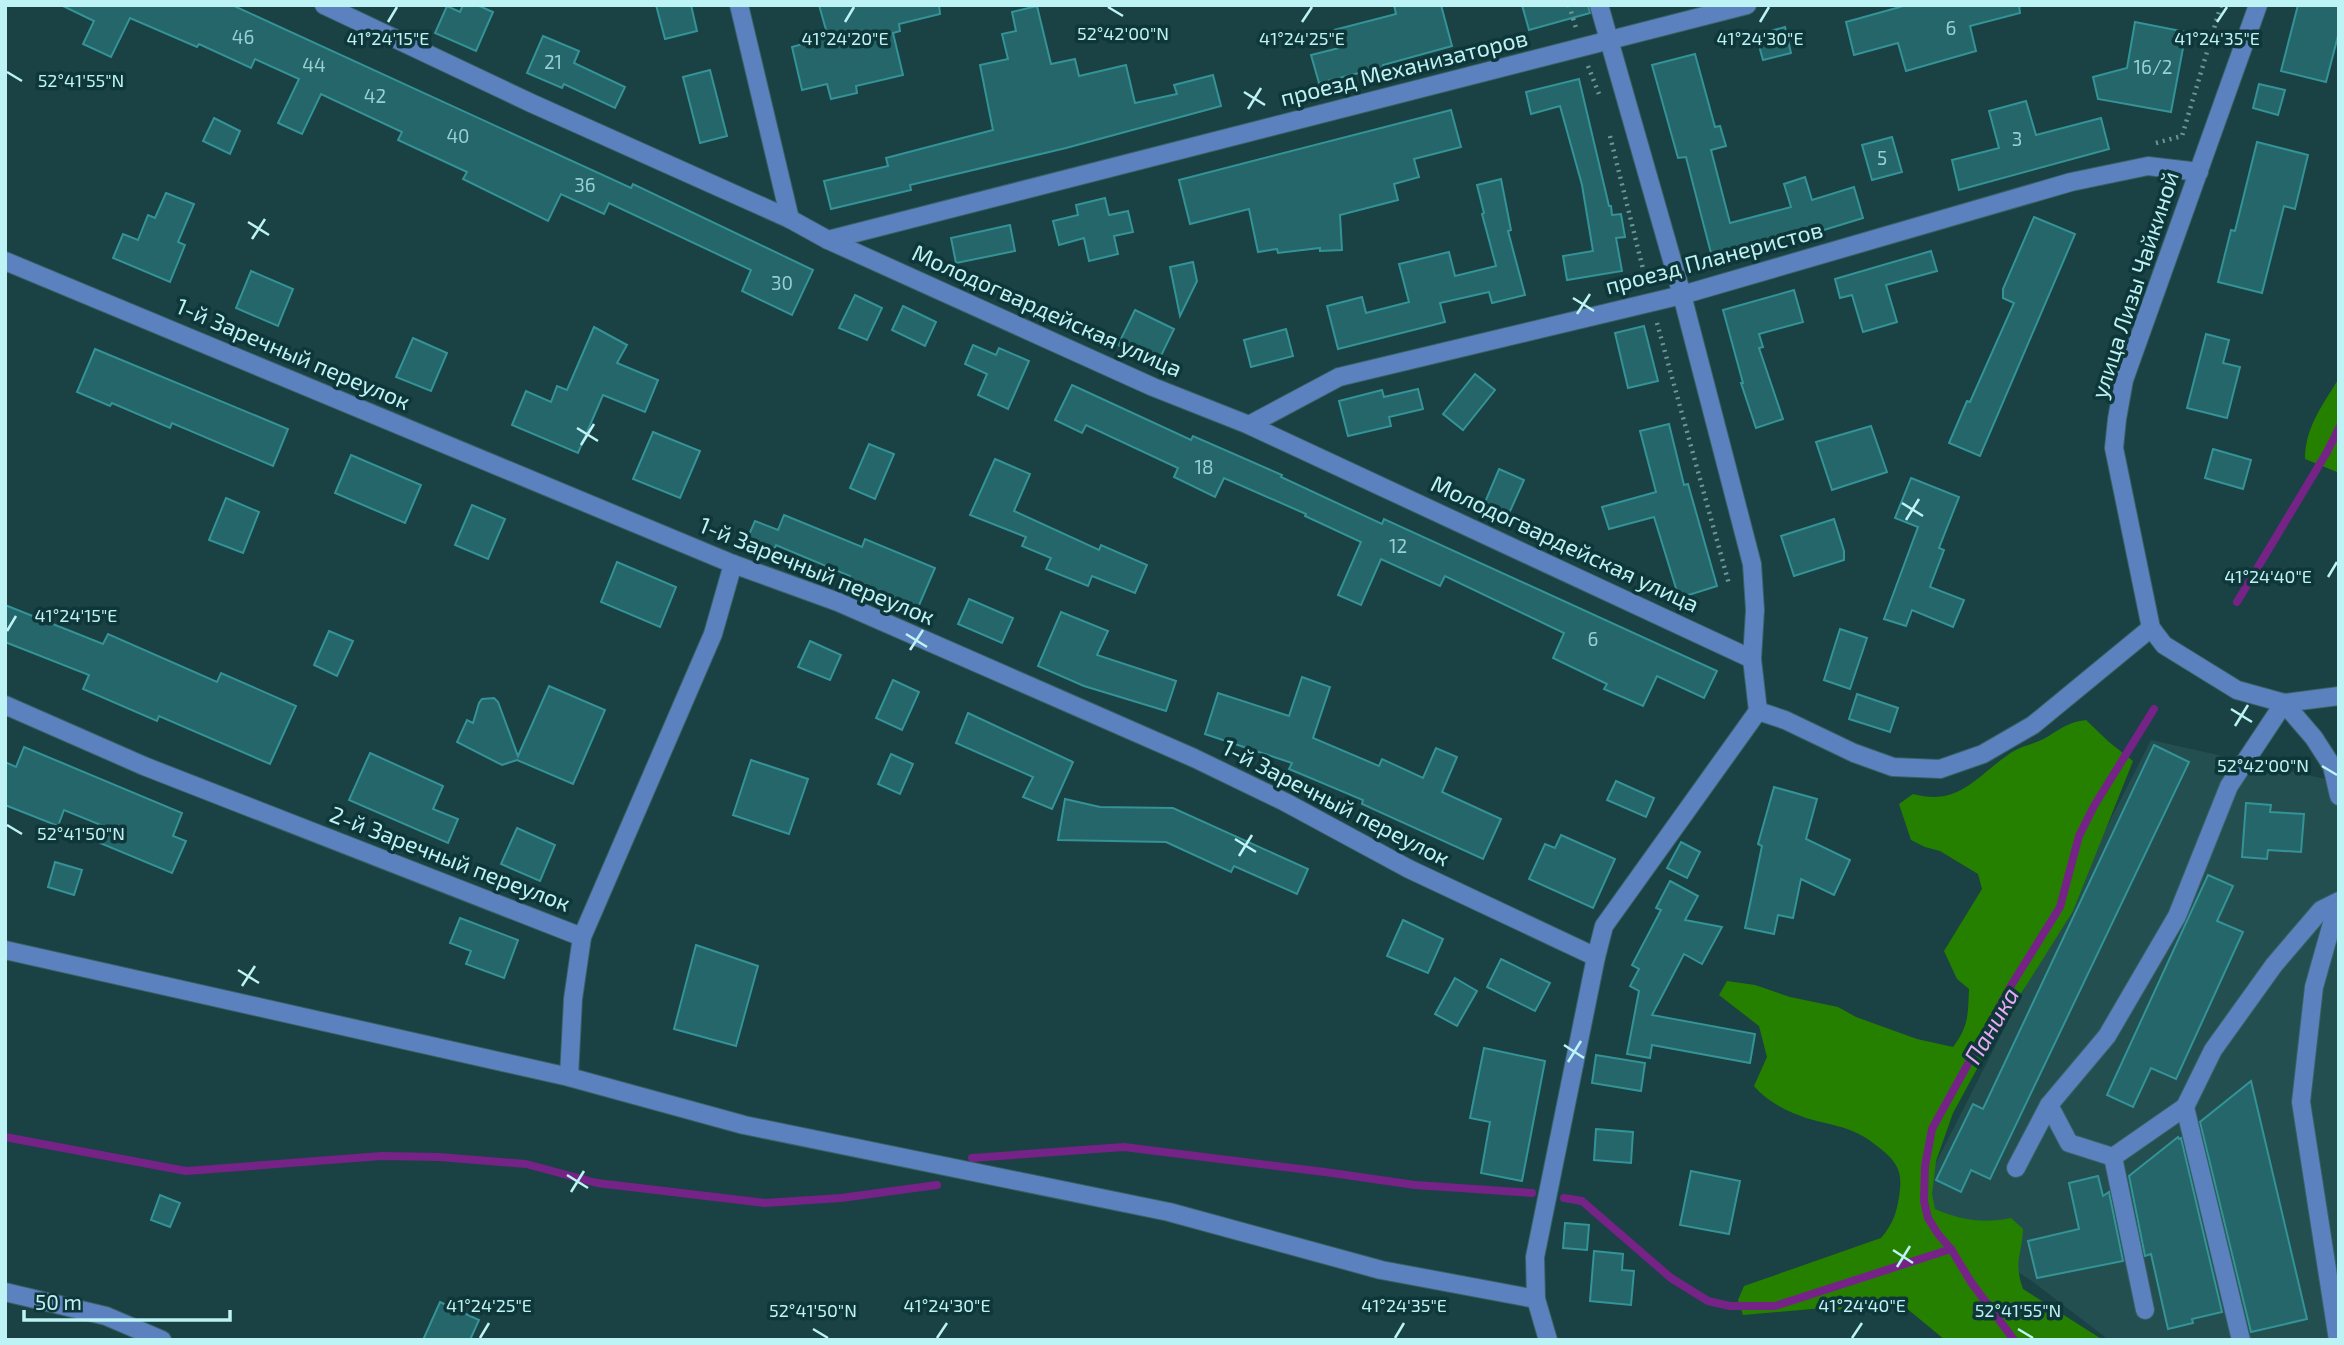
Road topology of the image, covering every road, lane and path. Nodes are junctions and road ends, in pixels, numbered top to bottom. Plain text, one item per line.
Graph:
1 (324, 5) edge
2 (738, 5) edge
3 (1600, 5) edge
4 (1747, 5) edge
5 (2221, 5) edge
6 (2258, 5) edge
7 (1609, 42) junction
8 (2148, 145) dead end
9 (2199, 172) junction
10 (790, 219) junction
11 (828, 240) junction
12 (5, 261) edge
13 (1682, 295) junction
14 (1249, 425) junction
15 (733, 564) junction
16 (2151, 628) junction
17 (1752, 659) junction
18 (2339, 696) edge
19 (2284, 703) junction
20 (5, 705) edge
21 (1758, 711) junction
22 (2339, 796) edge
23 (2338, 901) edge
24 (582, 937) junction
25 (5, 950) edge
26 (1595, 957) junction
27 (569, 1077) junction
28 (2049, 1105) junction
29 (2185, 1107) junction
30 (2113, 1157) junction
31 (2016, 1168) dead end
32 (5, 1292) edge
33 (1536, 1299) junction
34 (2145, 1310) dead end
35 (162, 1340) edge
36 (1548, 1340) edge
37 (2241, 1340) edge
38 (2338, 1340) edge

1 - 10 street, Молодогвардейская улица
2 - 10 street
3 - 7 street
4 - 7 street, проезд Механизаторов
5 - 8 path
6 - 9 street, улица Лизы Чайкиной
7 - 11 street, проезд Механизаторов
7 - 13 street
9 - 13 street, проезд Планеристов
9 - 16 street, улица Лизы Чайкиной
10 - 11 street, Молодогвардейская улица
11 - 14 street, Молодогвардейская улица
12 - 15 street, 1-й Заречный переулок
13 - 14 street, проезд Планеристов
13 - 17 street
14 - 17 street, Молодогвардейская улица
15 - 24 street, 2-й Заречный переулок
15 - 26 street, 1-й Заречный переулок
16 - 19 street
16 - 21 street
17 - 21 street
18 - 19 street
19 - 22 street
19 - 28 street
20 - 24 street, 2-й Заречный переулок
21 - 26 street
23 - 29 street
23 - 38 street
24 - 27 street
25 - 27 street
26 - 33 street
27 - 33 street
28 - 30 street
28 - 31 street
29 - 30 street
29 - 37 street
30 - 34 street
32 - 35 street
33 - 36 street

